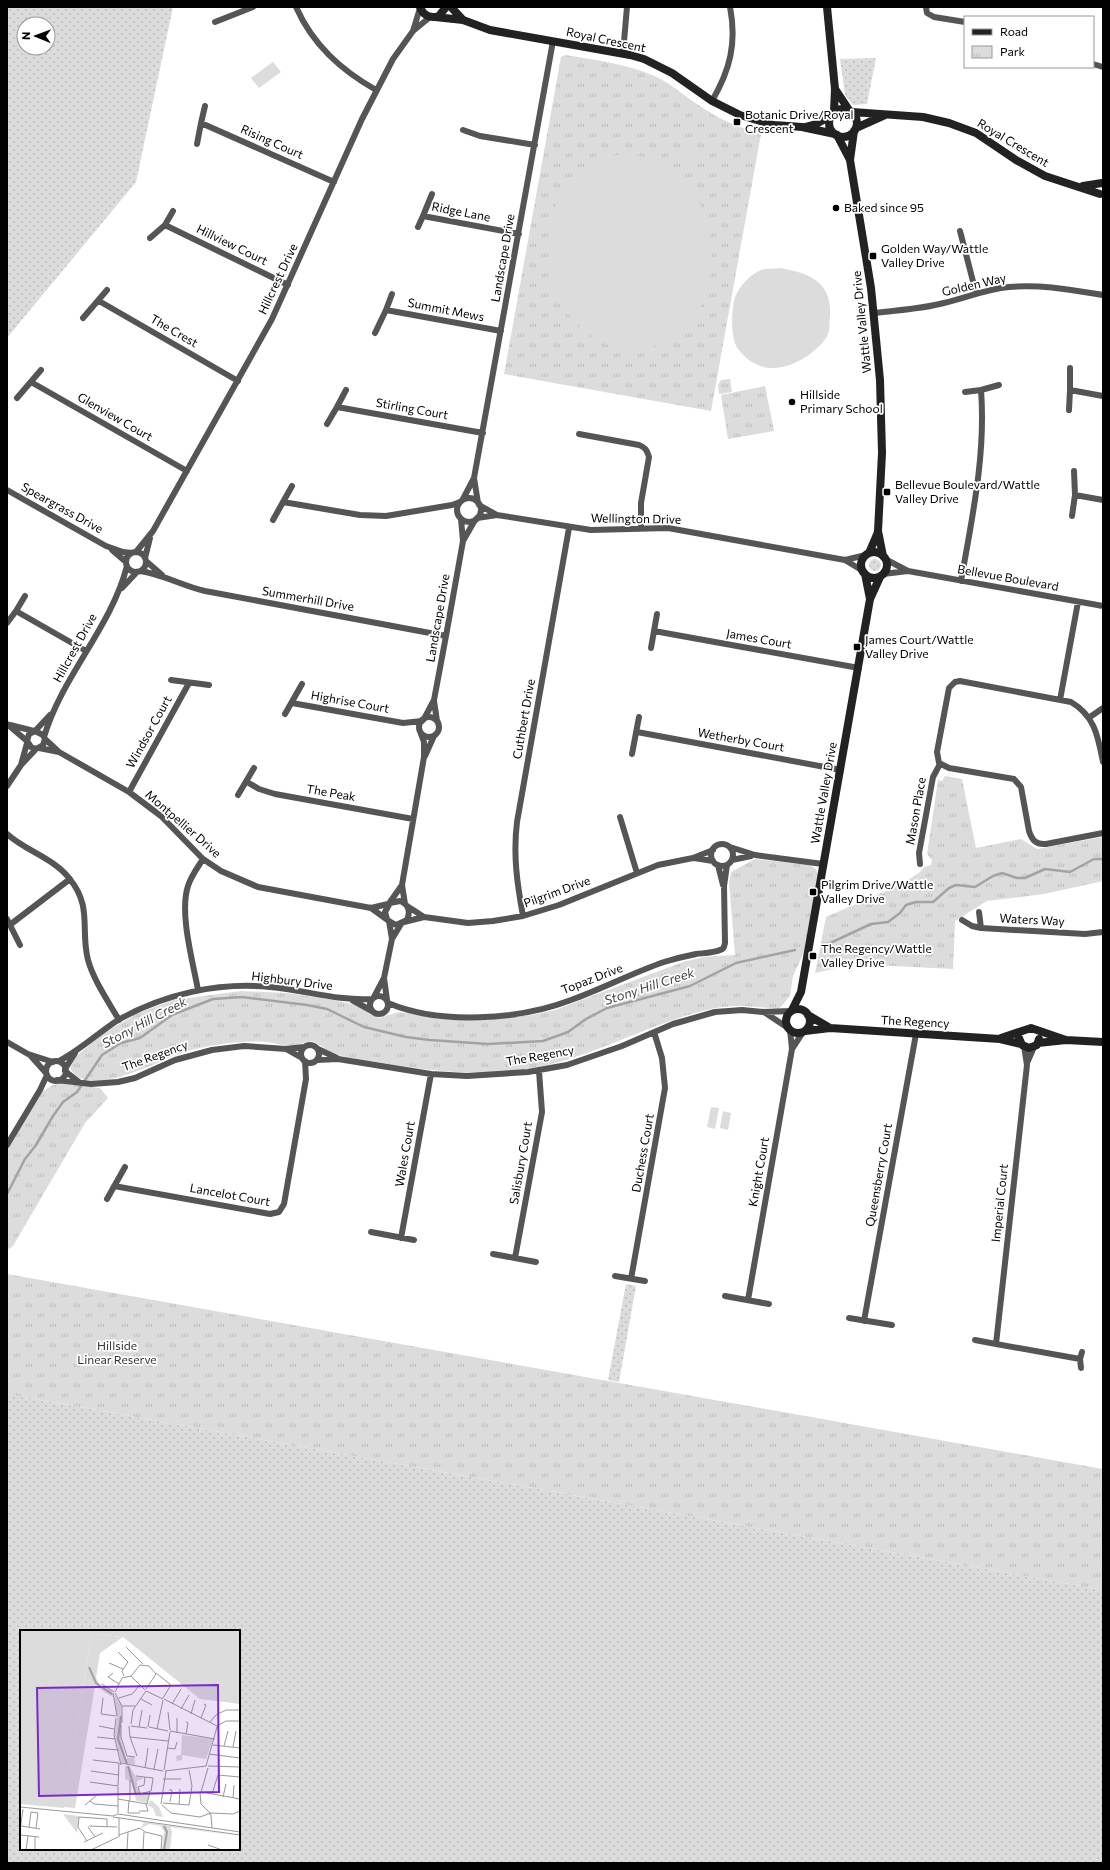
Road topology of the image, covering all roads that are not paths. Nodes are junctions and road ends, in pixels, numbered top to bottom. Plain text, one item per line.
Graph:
1 (253, 7) edge
2 (296, 7) edge
3 (446, 7) edge
4 (451, 7) edge
5 (627, 7) edge
6 (730, 7) edge
7 (827, 7) edge
8 (926, 7) edge
9 (420, 8) edge
10 (433, 17) junction
11 (463, 20) junction
12 (215, 22) dead end
13 (964, 22) edge
14 (413, 31) junction
15 (553, 41) junction
16 (623, 53) junction
17 (836, 89) junction
18 (376, 90) junction
19 (712, 101) junction
20 (205, 106) dead end
21 (850, 111) junction
22 (833, 113) junction
23 (886, 115) junction
24 (201, 123) junction
25 (802, 127) junction
26 (463, 130) dead end
27 (855, 130) junction
28 (836, 135) junction
29 (197, 144) dead end
30 (535, 145) junction
31 (850, 160) junction
32 (334, 182) junction
33 (1102, 183) edge
34 (1080, 187) junction
35 (432, 194) dead end
36 (1101, 196) edge
37 (173, 211) dead end
38 (423, 216) junction
39 (165, 225) junction
40 (418, 227) dead end
41 (960, 231) dead end
42 (519, 234) junction
43 (150, 238) dead end
44 (288, 285) junction
45 (107, 290) dead end
46 (976, 293) junction
47 (392, 294) dead end
48 (1103, 295) edge
49 (99, 302) junction
50 (386, 310) junction
51 (874, 313) junction
52 (83, 318) dead end
53 (501, 331) junction
54 (375, 333) dead end
55 (1070, 368) dead end
56 (41, 370) dead end
57 (238, 381) junction
58 (31, 382) junction
59 (999, 385) dead end
60 (346, 390) dead end
61 (980, 390) junction
62 (1070, 390) junction
63 (965, 392) dead end
64 (1103, 396) edge
65 (17, 398) dead end
66 (337, 406) junction
67 (1069, 410) dead end
68 (327, 424) dead end
69 (483, 433) junction
70 (579, 434) dead end
71 (187, 471) junction
72 (1074, 471) dead end
73 (474, 478) junction
74 (292, 486) dead end
75 (7, 490) edge
76 (1075, 495) junction
77 (462, 500) junction
78 (1103, 500) edge
79 (283, 502) junction
80 (479, 504) junction
81 (440, 507) junction
82 (498, 515) junction
83 (1072, 516) dead end
84 (460, 518) junction
85 (476, 519) junction
86 (273, 520) dead end
87 (569, 528) junction
88 (641, 528) junction
89 (153, 531) junction
90 (878, 531) junction
91 (463, 540) junction
92 (106, 546) junction
93 (134, 553) junction
94 (867, 554) junction
95 (884, 557) junction
96 (145, 559) junction
97 (845, 560) junction
98 (127, 564) junction
99 (138, 571) junction
100 (908, 571) junction
101 (864, 572) junction
102 (881, 576) junction
103 (168, 579) junction
104 (961, 581) junction
105 (119, 592) junction
106 (25, 596) dead end
107 (870, 599) junction
108 (1078, 602) junction
109 (1103, 606) edge
110 (16, 611) junction
111 (657, 614) dead end
112 (7, 623) edge
113 (654, 632) junction
114 (446, 636) junction
115 (651, 648) dead end
116 (86, 651) junction
117 (859, 668) junction
118 (171, 680) dead end
119 (189, 683) junction
120 (302, 684) dead end
121 (209, 685) dead end
122 (434, 700) junction
123 (1060, 700) junction
124 (292, 703) junction
125 (1103, 708) edge
126 (51, 714) junction
127 (285, 714) dead end
128 (640, 717) dead end
129 (1090, 717) junction
130 (423, 720) junction
131 (437, 721) junction
132 (403, 723) junction
133 (8, 724) edge
134 (34, 731) junction
135 (420, 732) junction
136 (637, 732) junction
137 (434, 736) junction
138 (44, 738) junction
139 (27, 742) junction
140 (37, 748) junction
141 (59, 752) junction
142 (632, 754) dead end
143 (424, 757) junction
144 (1103, 762) edge
145 (940, 764) junction
146 (21, 765) junction
147 (254, 768) dead end
148 (841, 770) junction
149 (247, 782) junction
150 (7, 786) edge
151 (129, 792) junction
152 (238, 795) dead end
153 (620, 817) dead end
154 (413, 819) junction
155 (1103, 833) edge
156 (7, 834) edge
157 (730, 847) junction
158 (713, 850) junction
159 (755, 856) junction
160 (693, 858) junction
161 (203, 859) junction
162 (732, 860) junction
163 (715, 863) junction
164 (824, 864) junction
165 (920, 864) dead end
166 (727, 865) junction
167 (637, 873) junction
168 (70, 879) junction
169 (402, 885) junction
170 (724, 886) junction
171 (389, 904) junction
172 (406, 905) junction
173 (371, 908) junction
174 (979, 912) dead end
175 (523, 916) junction
176 (424, 917) junction
177 (388, 920) junction
178 (962, 920) dead end
179 (9, 922) edge
180 (403, 923) junction
181 (981, 928) junction
182 (1103, 932) edge
183 (392, 939) junction
184 (20, 945) dead end
185 (384, 978) junction
186 (198, 990) junction
187 (801, 992) junction
188 (373, 998) junction
189 (352, 1000) junction
190 (388, 1001) junction
191 (402, 1009) junction
192 (791, 1010) junction
193 (372, 1011) junction
194 (385, 1012) junction
195 (763, 1012) junction
196 (807, 1014) junction
197 (119, 1020) junction
198 (830, 1028) junction
199 (789, 1029) junction
200 (1022, 1030) junction
201 (1036, 1030) junction
202 (654, 1032) junction
203 (804, 1032) junction
204 (916, 1034) junction
205 (1000, 1039) junction
206 (1066, 1040) junction
207 (7, 1042) edge
208 (1103, 1042) edge
209 (1022, 1045) junction
210 (1036, 1045) junction
211 (304, 1047) junction
212 (286, 1049) junction
213 (318, 1049) junction
214 (792, 1049) junction
215 (77, 1050) junction
216 (28, 1054) junction
217 (338, 1058) junction
218 (304, 1059) junction
219 (316, 1061) junction
220 (56, 1062) junction
221 (1027, 1064) junction
222 (65, 1070) junction
223 (540, 1071) junction
224 (47, 1074) junction
225 (430, 1074) junction
226 (306, 1079) junction
227 (56, 1080) junction
228 (79, 1082) junction
229 (40, 1090) junction
230 (7, 1144) edge
231 (125, 1167) dead end
232 (114, 1186) junction
233 (107, 1199) dead end
234 (371, 1232) dead end
235 (401, 1238) junction
236 (414, 1240) dead end
237 (493, 1254) dead end
238 (515, 1258) junction
239 (536, 1262) dead end
240 (615, 1276) dead end
241 (631, 1279) junction
242 (645, 1281) dead end
243 (725, 1296) dead end
244 (748, 1300) junction
245 (769, 1304) dead end
246 (849, 1318) dead end
247 (864, 1321) junction
248 (892, 1326) dead end
249 (975, 1340) dead end
250 (996, 1344) junction
251 (1082, 1352) dead end
252 (1080, 1359) junction
253 (1081, 1368) dead end

1 - 12 street
2 - 18 street
3 - 10 street
4 - 11 street, Royal Crescent
5 - 16 street
6 - 19 street
7 - 17 street
8 - 13 street
9 - 10 street
9 - 14 street, Hillcrest Drive
10 - 11 street, Royal Crescent
10 - 14 street, Hillcrest Drive
11 - 15 street, Royal Crescent
14 - 18 street, Hillcrest Drive
15 - 16 street, Royal Crescent
15 - 30 street, Landscape Drive
16 - 19 street, Royal Crescent
17 - 21 street
17 - 22 street
18 - 32 street, Hillcrest Drive
19 - 25 street, Royal Crescent
20 - 24 street
21 - 22 street
21 - 23 street, Royal Crescent
21 - 27 street
22 - 25 street, Royal Crescent
22 - 28 street
23 - 27 street, Royal Crescent
23 - 34 street, Royal Crescent
24 - 29 street
24 - 32 street, Rising Court
25 - 28 street, Royal Crescent
26 - 30 street
27 - 28 street
27 - 31 street, Wattle Valley Drive
28 - 31 street, Wattle Valley Drive
30 - 42 street, Landscape Drive
31 - 51 street, Wattle Valley Drive
32 - 44 street, Hillcrest Drive
33 - 34 street, Royal Crescent
33 - 36 street
34 - 36 street, Royal Crescent
35 - 38 street, Ridge Lane
37 - 39 street
38 - 40 street, Ridge Lane
38 - 42 street, Ridge Lane
39 - 43 street
39 - 44 street, Hillview Court
41 - 46 street
42 - 53 street, Landscape Drive
44 - 57 street, Hillcrest Drive
45 - 49 street
46 - 48 street, Golden Way
46 - 51 street, Golden Way
47 - 50 street, Summit Mews
49 - 52 street
49 - 57 street, The Crest
50 - 53 street, Summit Mews
50 - 54 street, Summit Mews
51 - 90 street, Wattle Valley Drive
53 - 69 street, Landscape Drive
55 - 62 street
56 - 58 street
57 - 71 street, Hillcrest Drive
58 - 65 street
58 - 71 street, Glenview Court
59 - 61 street
60 - 66 street
61 - 63 street
61 - 104 street
62 - 64 street
62 - 67 street
66 - 68 street
66 - 69 street, Stirling Court
69 - 73 street, Landscape Drive
70 - 88 street
71 - 89 street, Hillcrest Drive
72 - 76 street
73 - 77 street, Landscape Drive
73 - 80 street, Landscape Drive
74 - 79 street
75 - 92 street, Speargrass Drive
76 - 78 street
76 - 83 street
77 - 80 street
77 - 81 street
77 - 84 street
79 - 81 street
79 - 86 street
80 - 82 street, Wellington Drive
80 - 85 street
81 - 84 street
82 - 85 street, Wellington Drive
82 - 87 street, Wellington Drive
84 - 85 street
84 - 91 street, Landscape Drive
85 - 91 street, Landscape Drive
87 - 88 street, Wellington Drive
87 - 175 street, Cuthbert Drive
88 - 97 street, Wellington Drive
89 - 93 street, Hillcrest Drive
89 - 96 street, Hillcrest Drive
90 - 94 street, Wattle Valley Drive
90 - 95 street, Wattle Valley Drive
91 - 114 street, Landscape Drive
92 - 93 street, Speargrass Drive
92 - 98 street, Speargrass Drive
93 - 96 street
93 - 98 street
94 - 95 street
94 - 97 street, Wellington Drive
94 - 101 street
95 - 100 street, Bellevue Boulevard
95 - 102 street
96 - 99 street
96 - 103 street, Summerhill Drive
97 - 101 street, Wellington Drive
98 - 99 street
98 - 105 street, Hillcrest Drive
99 - 103 street, Summerhill Drive
99 - 105 street, Hillcrest Drive
100 - 102 street, Bellevue Boulevard
100 - 104 street, Bellevue Boulevard
101 - 102 street
101 - 107 street, Wattle Valley Drive
102 - 107 street, Wattle Valley Drive
103 - 114 street, Summerhill Drive
104 - 108 street, Bellevue Boulevard
105 - 116 street, Hillcrest Drive
106 - 110 street
107 - 117 street, Wattle Valley Drive
108 - 109 street, Bellevue Boulevard
108 - 123 street
110 - 112 street
110 - 116 street
111 - 113 street
113 - 115 street
113 - 117 street, James Court
114 - 122 street, Landscape Drive
116 - 126 street, Hillcrest Drive
117 - 148 street, Wattle Valley Drive
118 - 119 street, Windsor Court
119 - 121 street, Windsor Court
119 - 151 street, Windsor Court
120 - 124 street, Highrise Court
122 - 130 street, Landscape Drive
122 - 131 street, Landscape Drive
123 - 129 street
123 - 145 street
124 - 127 street, Highrise Court
124 - 132 street, Highrise Court
125 - 129 street
126 - 134 street, Hillcrest Drive
126 - 138 street, Hillcrest Drive
128 - 136 street
129 - 144 street
130 - 131 street
130 - 132 street, Highrise Court
130 - 135 street
131 - 137 street
132 - 135 street, Highrise Court
133 - 134 street
133 - 139 street
134 - 138 street
134 - 139 street
135 - 137 street
135 - 143 street
136 - 142 street
136 - 148 street, Wetherby Court
137 - 143 street
138 - 140 street
138 - 141 street, Montpellier Drive
139 - 140 street
139 - 146 street
140 - 141 street, Montpellier Drive
140 - 146 street
141 - 151 street, Montpellier Drive
143 - 154 street
145 - 155 street
145 - 165 street, Mason Place
146 - 150 street
147 - 149 street
148 - 164 street, Wattle Valley Drive
149 - 152 street
149 - 154 street, The Peak
151 - 161 street, Montpellier Drive
153 - 167 street
154 - 169 street
156 - 168 street
157 - 158 street
157 - 159 street
157 - 162 street
158 - 160 street, Pilgrim Drive
158 - 163 street
159 - 162 street
159 - 164 street
160 - 163 street, Pilgrim Drive
160 - 167 street, Pilgrim Drive
161 - 173 street, Montpellier Drive
161 - 186 street
162 - 166 street
163 - 166 street
163 - 170 street, Topaz Drive
164 - 187 street, Wattle Valley Drive
166 - 170 street, Topaz Drive
167 - 175 street, Pilgrim Drive
168 - 179 street
168 - 197 street
169 - 171 street
169 - 172 street
170 - 191 street, Topaz Drive
171 - 172 street
171 - 173 street, Montpellier Drive
171 - 177 street
172 - 176 street, Pilgrim Drive
172 - 180 street
173 - 177 street, Montpellier Drive
174 - 181 street
175 - 176 street, Pilgrim Drive
176 - 180 street, Pilgrim Drive
177 - 180 street
177 - 183 street
178 - 181 street, Waters Way
179 - 184 street
180 - 183 street
181 - 182 street, Waters Way
183 - 185 street
185 - 188 street
185 - 190 street
186 - 189 street, Highbury Drive
186 - 197 street, Highbury Drive
187 - 192 street, Wattle Valley Drive
187 - 196 street, Wattle Valley Drive
188 - 189 street
188 - 190 street
188 - 193 street
189 - 193 street
190 - 191 street, Topaz Drive
190 - 194 street
191 - 194 street, Topaz Drive
192 - 195 street, The Regency
192 - 196 street
192 - 199 street
193 - 194 street
195 - 199 street, The Regency
195 - 202 street, The Regency
196 - 198 street, The Regency
196 - 203 street
197 - 215 street, Highbury Drive
198 - 203 street, The Regency
198 - 204 street, The Regency
199 - 203 street
199 - 214 street, Knight Court
200 - 201 street
200 - 205 street, The Regency
200 - 209 street
201 - 206 street
201 - 210 street
202 - 223 street, The Regency
202 - 241 street, Duchess Court
203 - 214 street, Knight Court
204 - 205 street, The Regency
204 - 247 street, Queensberry Court
205 - 209 street, The Regency
206 - 208 street
206 - 210 street
207 - 216 street
209 - 210 street
209 - 221 street, Imperial Court
210 - 221 street, Imperial Court
211 - 212 street, The Regency
211 - 213 street
211 - 218 street
212 - 218 street, The Regency
212 - 228 street, The Regency
213 - 217 street, The Regency
213 - 219 street
214 - 244 street, Knight Court
215 - 220 street, Highbury Drive
215 - 222 street, Highbury Drive
216 - 220 street
216 - 224 street
217 - 219 street, The Regency
217 - 225 street, The Regency
218 - 219 street
218 - 226 street, Lancelot Court
219 - 226 street, Lancelot Court
220 - 222 street
220 - 224 street
221 - 250 street, Imperial Court
222 - 227 street
222 - 228 street
223 - 225 street, The Regency
223 - 238 street, Salisbury Court
224 - 227 street
224 - 229 street
225 - 235 street, Wales Court
226 - 232 street, Lancelot Court
227 - 228 street, The Regency
227 - 229 street
229 - 230 street
231 - 232 street
232 - 233 street
234 - 235 street
235 - 236 street
237 - 238 street
238 - 239 street
240 - 241 street
241 - 242 street
243 - 244 street
244 - 245 street
246 - 247 street
247 - 248 street
249 - 250 street
250 - 252 street
251 - 252 street
252 - 253 street

